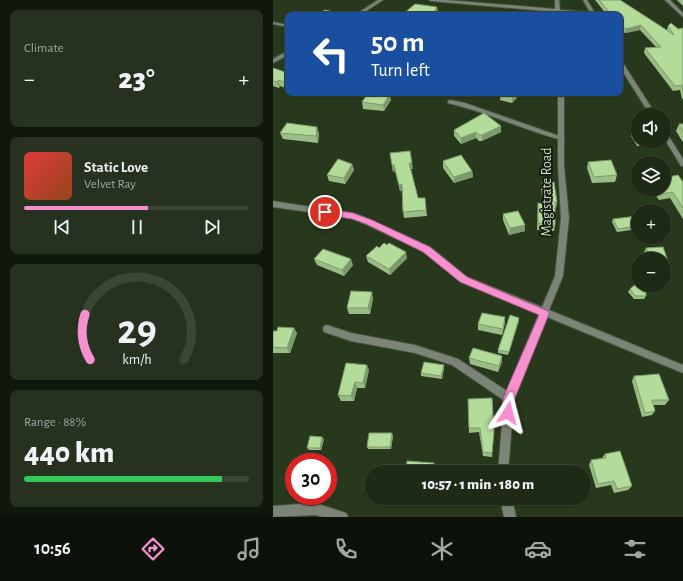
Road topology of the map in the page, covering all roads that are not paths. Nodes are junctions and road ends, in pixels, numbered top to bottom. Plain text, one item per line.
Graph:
1 (381, 0) edge
2 (431, 0) edge
3 (557, 0) edge
4 (585, 0) edge
5 (667, 0) edge
6 (362, 12) edge
7 (558, 12) edge
8 (593, 12) edge
9 (683, 16) edge
10 (273, 23) edge
11 (285, 25) edge
12 (285, 55) edge
13 (273, 61) edge
14 (623, 68) edge
15 (561, 96) edge
16 (450, 102) dead end
17 (649, 108) edge
18 (562, 138) junction
19 (671, 144) edge
20 (683, 164) edge
21 (273, 204) edge
22 (545, 314) junction
23 (327, 329) dead end
24 (683, 369) edge
25 (509, 398) junction
26 (504, 465) edge
27 (507, 505) edge
28 (273, 512) edge
29 (342, 517) edge
30 (510, 517) edge

1 - 6 street
2 - 7 street
3 - 7 street
4 - 8 street
5 - 9 street
10 - 11 street
12 - 13 street
14 - 17 street
15 - 18 street, Magistrate Road
16 - 18 street
18 - 22 street, Magistrate Road
19 - 20 street
21 - 22 street
22 - 24 street
22 - 25 street, Magistrate Road
23 - 25 street
25 - 26 street, Magistrate Road
27 - 30 street
28 - 29 street

